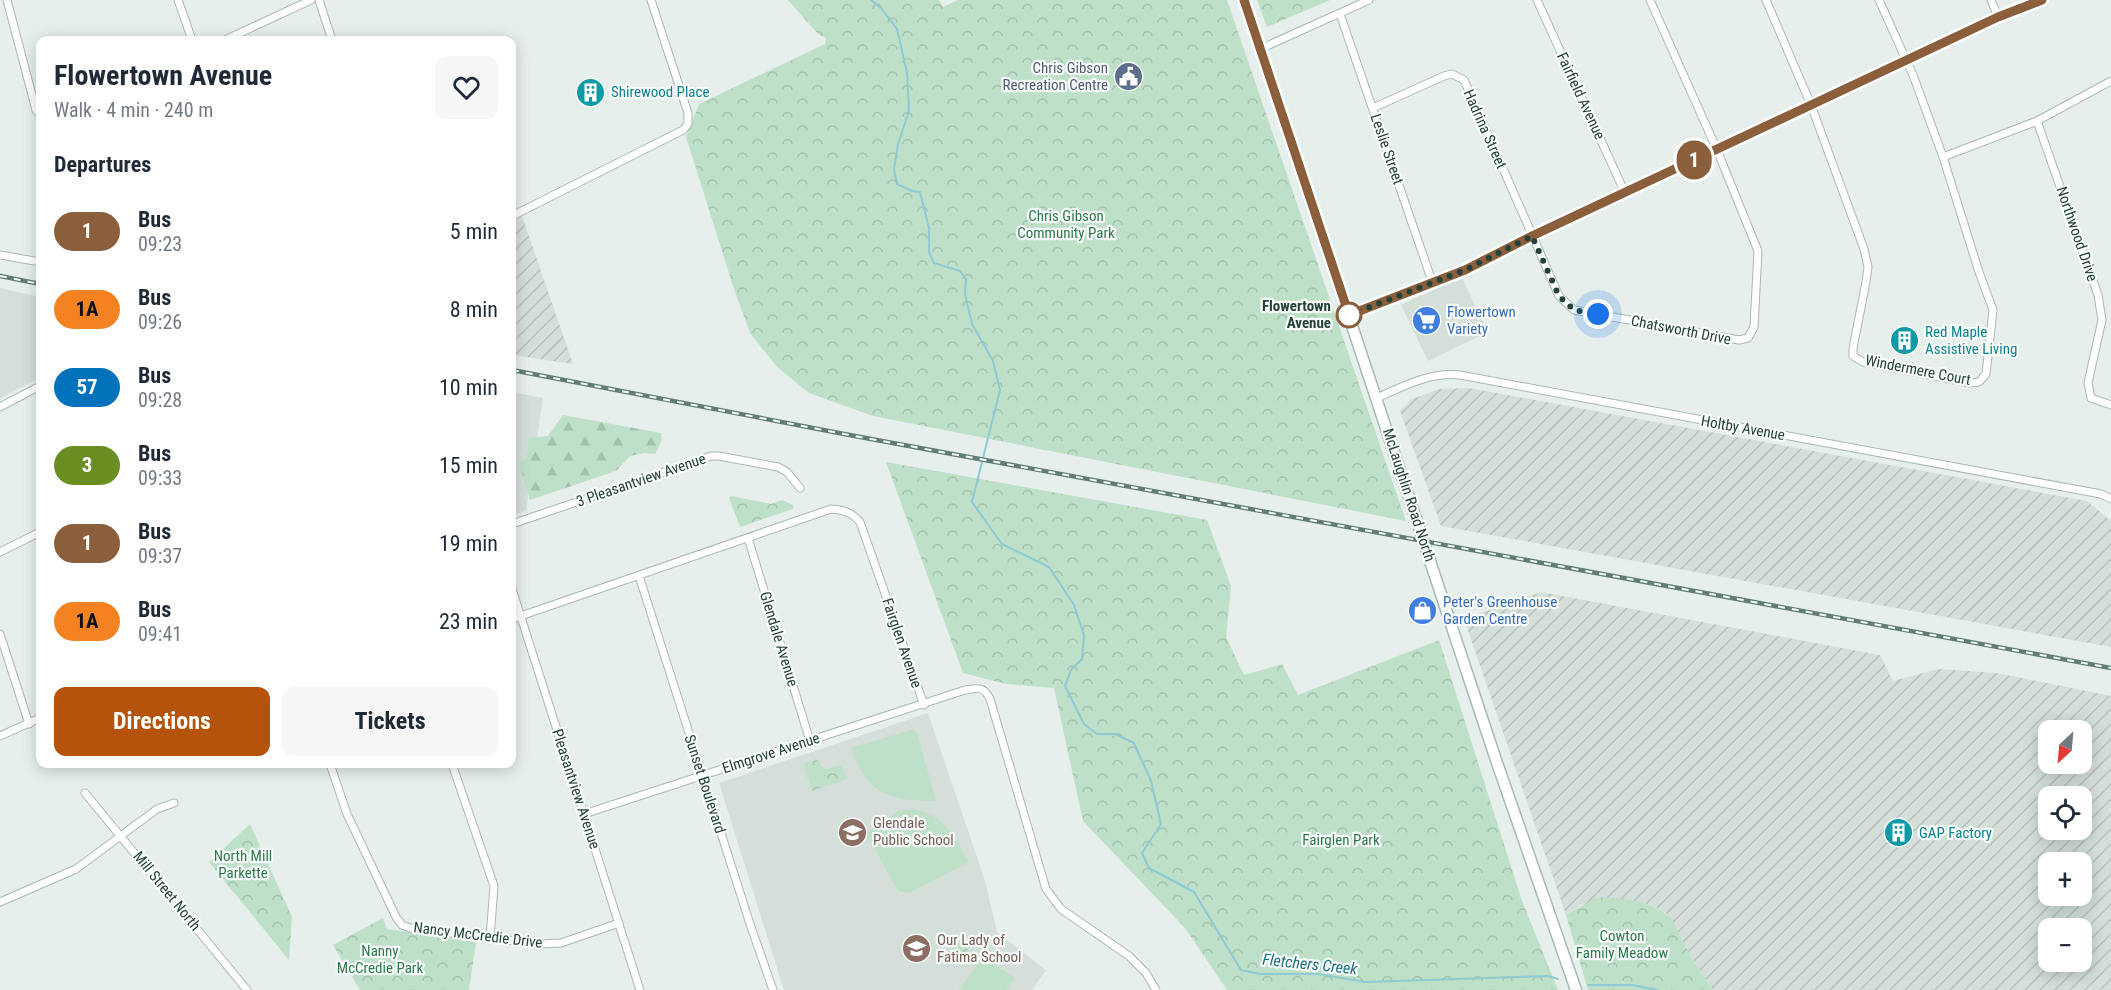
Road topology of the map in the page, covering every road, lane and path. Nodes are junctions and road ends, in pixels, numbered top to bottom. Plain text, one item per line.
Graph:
1 (7, 0) edge
2 (178, 0) edge
3 (310, 0) edge
4 (319, 0) edge
5 (651, 0) edge
6 (1244, 0) edge
7 (1369, 0) edge
8 (1537, 0) edge
9 (1650, 0) edge
10 (1766, 0) edge
11 (1879, 0) edge
12 (1990, 0) edge
13 (2042, 0) edge
14 (1340, 14) junction
15 (1998, 17) junction
16 (191, 36) edge
17 (234, 36) edge
18 (332, 36) edge
19 (1260, 49) junction
20 (1908, 60) junction
21 (2111, 81) edge
22 (1811, 105) junction
23 (1373, 108) junction
24 (36, 110) edge
25 (2037, 121) junction
26 (1717, 150) junction
27 (1943, 157) junction
28 (1625, 193) junction
29 (516, 214) edge
30 (1532, 236) junction
31 (0, 255) edge
32 (36, 261) edge
33 (1432, 284) junction
34 (1349, 315) junction
35 (36, 388) edge
36 (1377, 398) junction
37 (2111, 405) edge
38 (0, 406) edge
39 (800, 488) dead end
40 (2111, 499) edge
41 (516, 523) edge
42 (36, 534) edge
43 (748, 538) junction
44 (0, 552) edge
45 (639, 576) junction
46 (516, 602) edge
47 (520, 615) junction
48 (516, 617) edge
49 (0, 634) edge
50 (924, 705) junction
51 (36, 720) edge
52 (29, 724) junction
53 (0, 736) edge
54 (810, 741) junction
55 (331, 768) edge
56 (453, 768) edge
57 (702, 775) junction
58 (85, 793) dead end
59 (174, 803) dead end
60 (584, 814) junction
61 (122, 836) junction
62 (0, 902) edge
63 (619, 923) junction
64 (490, 938) junction
65 (247, 990) edge
66 (640, 990) edge
67 (773, 990) edge
68 (1156, 990) edge
69 (1575, 990) edge

1 - 24 street
2 - 16 street
3 - 17 street
4 - 18 street
5 - 29 street
6 - 19 main road, McLaughlin Road North
7 - 14 street
8 - 28 street, Fairfield Avenue
9 - 26 street
10 - 22 street
11 - 20 street, Windermere Court
12 - 15 street
13 - 15 street
14 - 19 street
14 - 23 street, Leslie Street
15 - 20 street
19 - 34 main road, McLaughlin Road North
20 - 22 street
20 - 27 street, Windermere Court
21 - 25 street
22 - 26 street
22 - 27 street, Windermere Court
23 - 30 street, Hadrina Street
23 - 33 street, Leslie Street
25 - 27 street
25 - 37 street, Northwood Drive
26 - 28 street
26 - 30 street, Chatsworth Drive
28 - 30 street
30 - 33 street
31 - 32 street
33 - 34 street
34 - 36 main road, McLaughlin Road North
35 - 38 street
36 - 40 street, Holtby Avenue
36 - 69 main road, McLaughlin Road North
39 - 41 street, 3 Pleasantview Avenue
42 - 44 street
43 - 45 street, Fairglen Avenue
43 - 50 street, Fairglen Avenue
43 - 54 street, Glendale Avenue
45 - 47 street, Fairglen Avenue
45 - 57 street, Sunset Boulevard
46 - 47 street, Pleasantview Avenue
47 - 48 street
47 - 60 street, Pleasantview Avenue
49 - 52 street
50 - 54 street, Elmgrove Avenue
50 - 68 street, Fairglen Avenue
51 - 52 street
52 - 53 street
54 - 57 street, Elmgrove Avenue
55 - 64 street, Nancy McCredie Drive
56 - 64 street
57 - 60 street, Elmgrove Avenue
57 - 67 street, Sunset Boulevard
58 - 61 street, Mill Street North
59 - 61 street
60 - 63 street, Pleasantview Avenue
61 - 62 street
61 - 65 street, Mill Street North
63 - 64 street, Nancy McCredie Drive
63 - 66 street, Pleasantview Avenue

